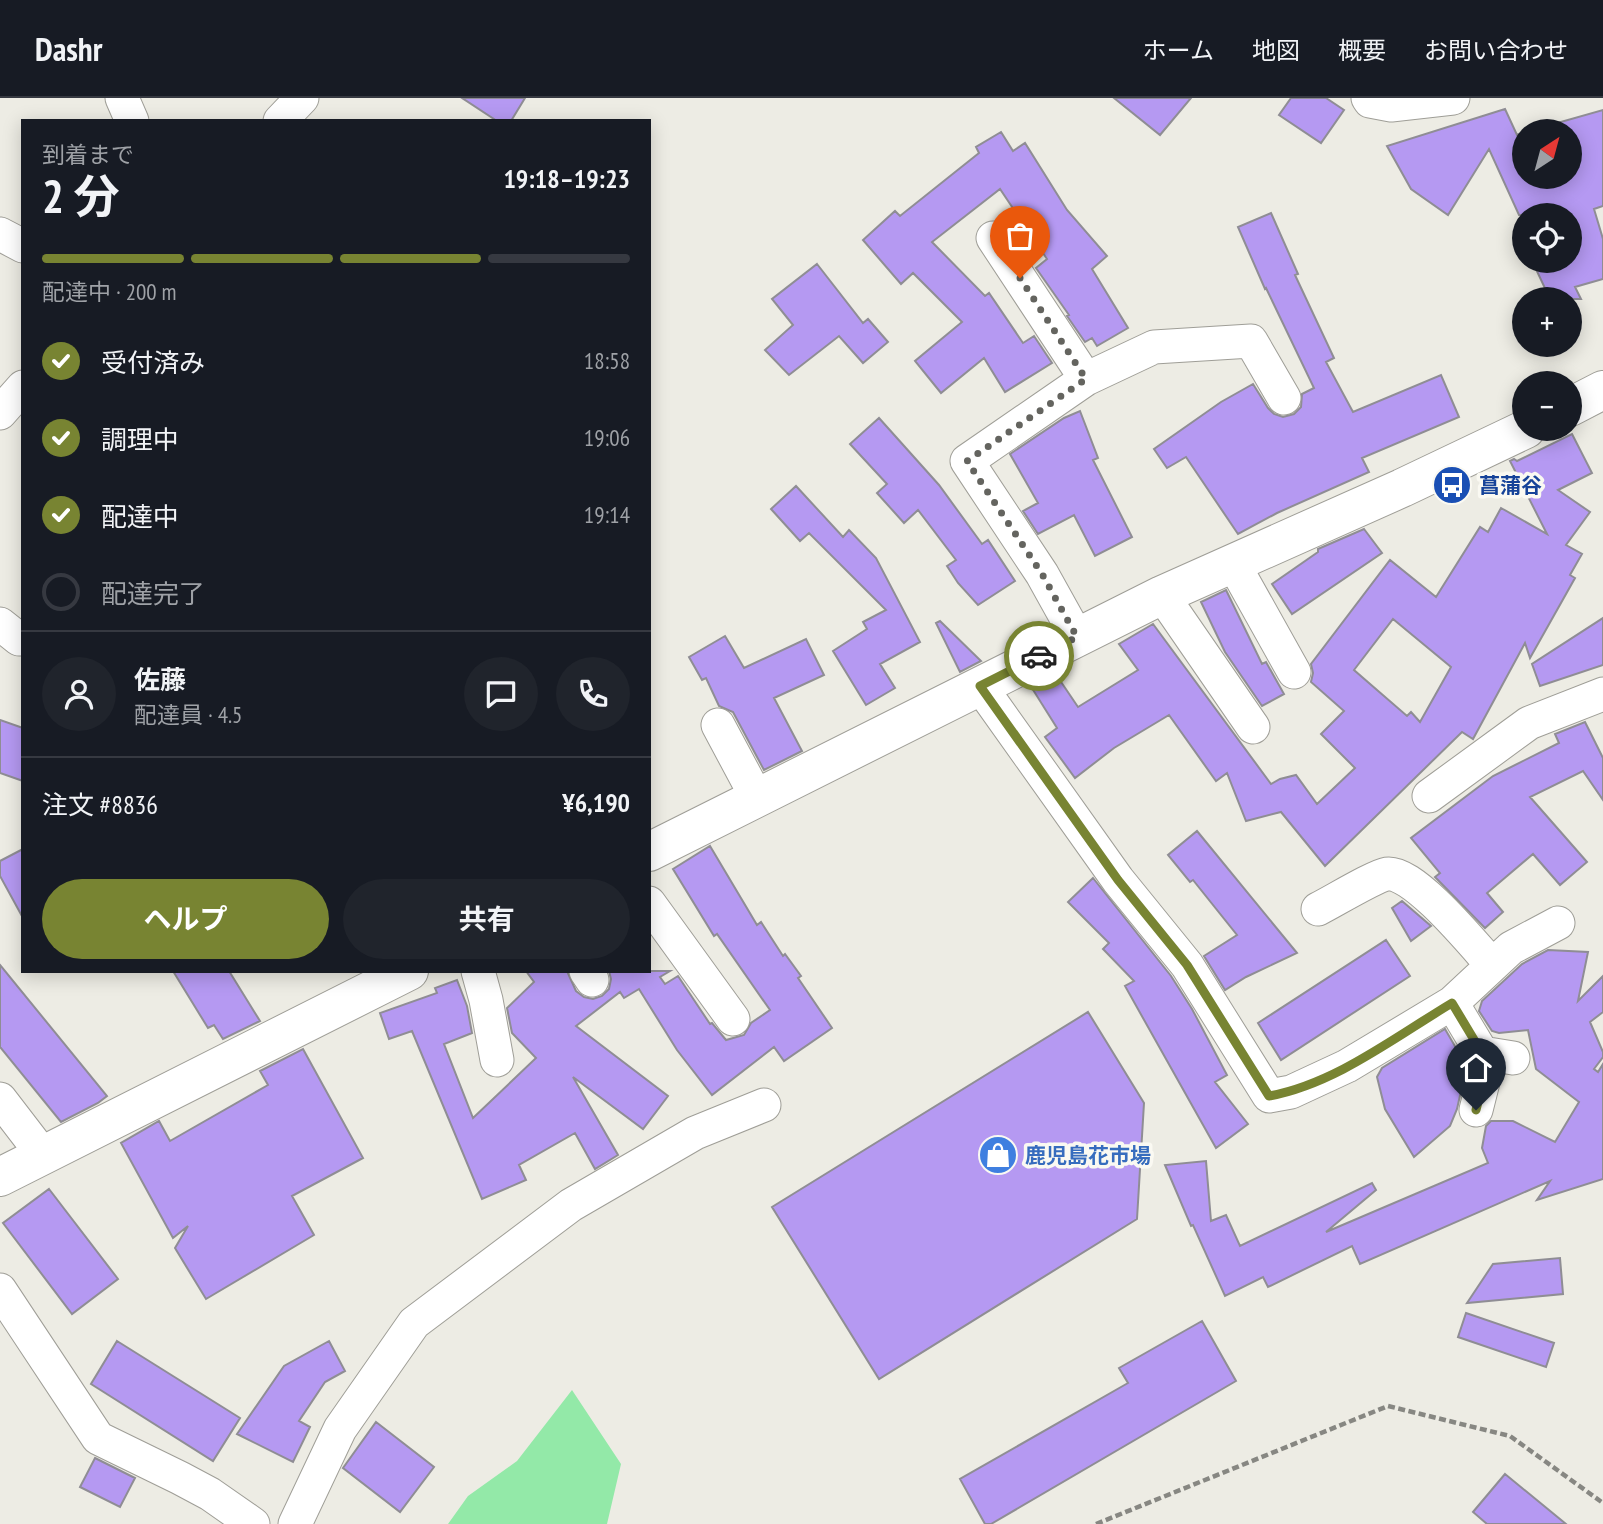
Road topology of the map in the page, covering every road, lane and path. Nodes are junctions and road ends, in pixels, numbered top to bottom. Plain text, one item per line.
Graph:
1 (122, 98) edge
2 (302, 98) edge
3 (1368, 98) edge
4 (1453, 98) edge
5 (130, 119) edge
6 (281, 119) edge
7 (0, 234) edge
8 (993, 238) dead end
9 (21, 245) edge
10 (1086, 379) junction
11 (21, 389) edge
12 (1284, 398) dead end
13 (0, 413) edge
14 (1512, 436) edge
15 (1233, 563) junction
16 (1162, 595) junction
17 (1077, 637) junction
18 (1294, 672) dead end
19 (980, 686) junction
20 (1603, 694) edge
21 (718, 725) dead end
22 (1253, 727) dead end
23 (1429, 796) dead end
24 (757, 798) junction
25 (651, 851) edge
26 (651, 906) edge
27 (1318, 909) dead end
28 (1558, 923) dead end
29 (1492, 965) junction
30 (405, 973) edge
31 (479, 973) edge
32 (1452, 1003) junction
33 (733, 1019) dead end
34 (497, 1060) dead end
35 (0, 1099) edge
36 (764, 1105) dead end
37 (1476, 1110) dead end
38 (44, 1156) junction
39 (0, 1178) edge
40 (0, 1290) edge
41 (1603, 1503) edge
42 (253, 1524) edge
43 (295, 1524) edge
44 (1096, 1524) edge

1 - 5 street
2 - 6 street
3 - 4 street
7 - 9 street
8 - 10 street
10 - 12 street
10 - 17 street
11 - 13 street
14 - 15 street
15 - 16 street
15 - 18 street
16 - 17 street
16 - 22 street
17 - 19 street
19 - 24 street
19 - 32 street
20 - 23 street
21 - 24 street
24 - 25 street
26 - 33 street
27 - 29 street
28 - 29 street
29 - 32 street
30 - 38 street
31 - 34 street
32 - 37 street
35 - 38 street
36 - 43 street
38 - 39 street
40 - 42 street
41 - 44 path

